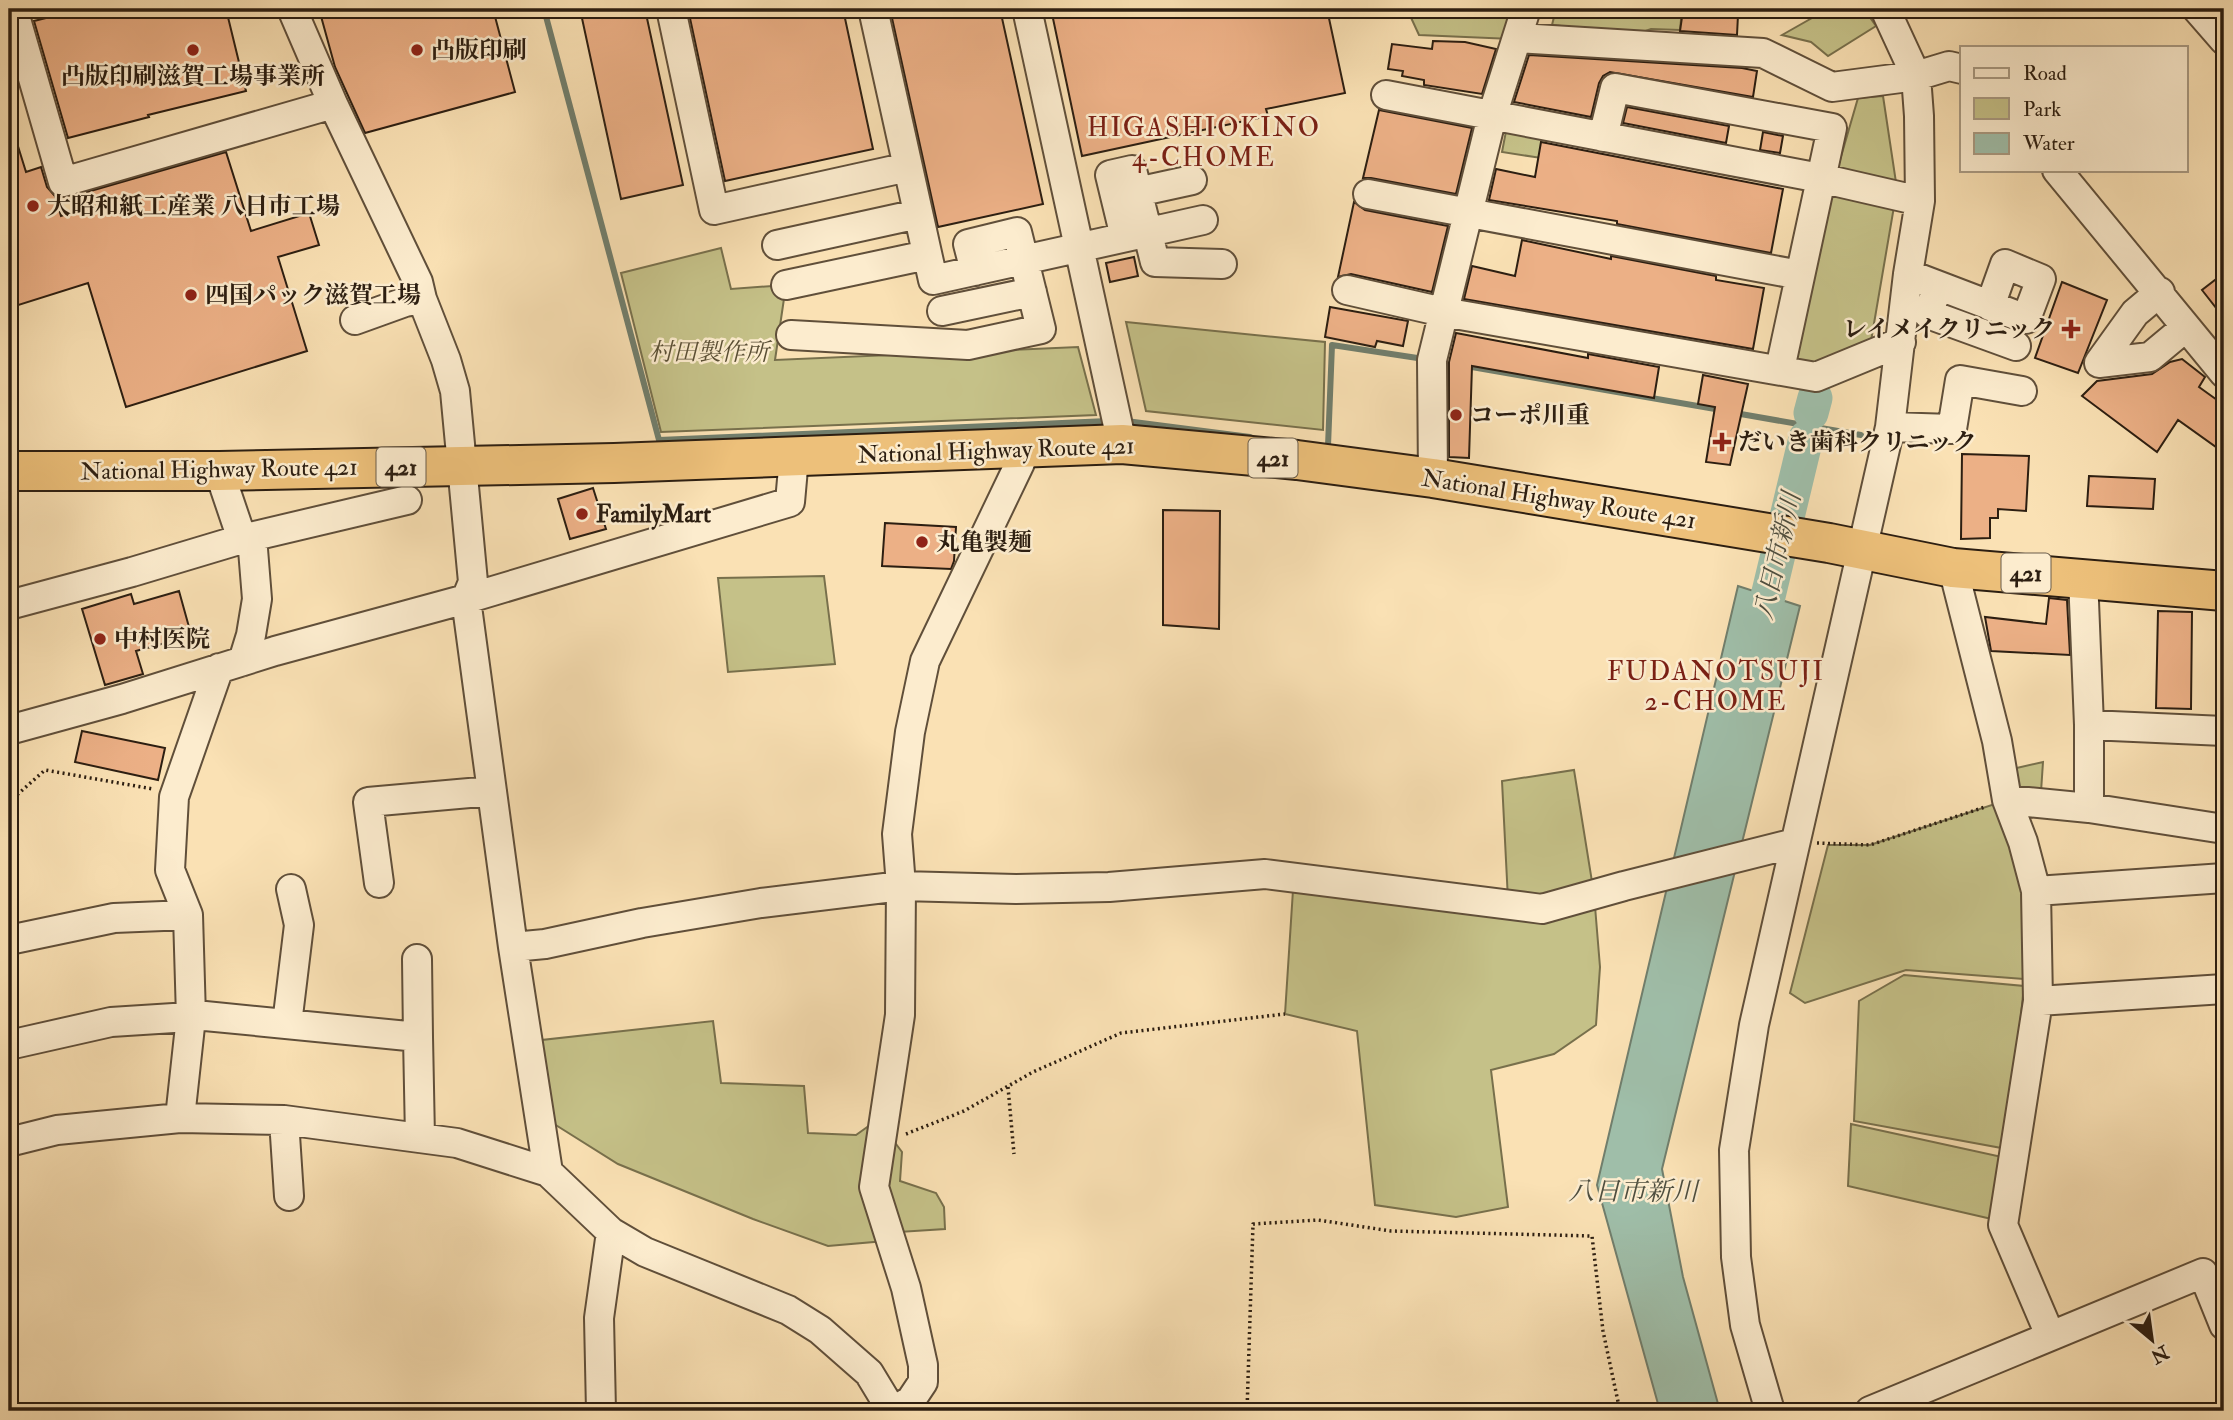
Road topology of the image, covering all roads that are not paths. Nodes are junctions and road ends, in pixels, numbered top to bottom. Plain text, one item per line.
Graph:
1 (13, 9) edge
2 (292, 9) edge
3 (671, 9) edge
4 (873, 9) edge
5 (1027, 9) edge
6 (1526, 9) edge
7 (1885, 9) edge
8 (2197, 9) edge
9 (1518, 38) junction
10 (2224, 40) edge
11 (1960, 69) edge
12 (1916, 76) junction
13 (1386, 95) dead end
14 (333, 104) junction
15 (1492, 116) junction
16 (1603, 137) junction
17 (908, 167) junction
18 (2059, 172) edge
19 (1820, 178) junction
20 (1192, 180) dead end
21 (1368, 194) dead end
22 (1920, 201) junction
23 (1468, 213) junction
24 (918, 214) junction
25 (1203, 220) dead end
26 (1137, 234) junction
27 (777, 245) dead end
28 (1079, 247) junction
29 (927, 254) junction
30 (1024, 259) junction
31 (1222, 264) dead end
32 (1908, 274) junction
33 (1800, 275) junction
34 (786, 285) dead end
35 (1938, 287) junction
36 (1346, 290) dead end
37 (1032, 292) junction
38 (2160, 292) junction
39 (422, 299) junction
40 (1990, 306) dead end
41 (942, 311) dead end
42 (1443, 312) junction
43 (355, 320) dead end
44 (2186, 327) junction
45 (791, 335) dead end
46 (1901, 342) junction
47 (2016, 346) dead end
48 (1780, 369) junction
49 (2224, 373) edge
50 (2022, 391) dead end
51 (1890, 426) junction
52 (1122, 444) junction
53 (1010, 449) junction
54 (794, 457) junction
55 (462, 465) junction
56 (9, 471) edge
57 (219, 471) junction
58 (1433, 478) junction
59 (407, 500) dead end
60 (247, 538) junction
61 (1846, 546) junction
62 (1953, 568) junction
63 (2083, 577) junction
64 (2224, 592) edge
65 (466, 599) junction
66 (9, 605) edge
67 (231, 665) junction
68 (2089, 725) junction
69 (9, 730) edge
70 (2224, 731) edge
71 (492, 791) junction
72 (2007, 800) junction
73 (2089, 808) junction
74 (2224, 829) edge
75 (1795, 843) junction
76 (2224, 878) edge
77 (379, 883) dead end
78 (901, 886) junction
79 (291, 889) dead end
80 (2036, 891) junction
81 (188, 915) junction
82 (9, 940) edge
83 (513, 947) junction
84 (417, 959) dead end
85 (2224, 989) edge
86 (2038, 1001) junction
87 (191, 1017) junction
88 (287, 1024) junction
89 (418, 1037) junction
90 (9, 1045) edge
91 (180, 1118) junction
92 (284, 1120) junction
93 (420, 1138) junction
94 (9, 1142) edge
95 (548, 1172) junction
96 (289, 1196) dead end
97 (611, 1232) junction
98 (2224, 1325) edge
99 (2050, 1335) junction
100 (601, 1411) edge
101 (894, 1411) edge
102 (1770, 1411) edge
103 (1870, 1411) edge

1 - 14 street
2 - 14 street
3 - 17 street
4 - 17 street
5 - 28 street
6 - 9 street
7 - 12 street
8 - 10 street
9 - 12 street
9 - 15 street
11 - 12 street
12 - 22 street
13 - 15 street
14 - 39 street
15 - 16 street
15 - 23 street
16 - 19 street
16 - 19 street
17 - 24 street
18 - 38 street
19 - 22 street
19 - 33 street
20 - 26 street
21 - 23 street
22 - 32 street
23 - 33 street
23 - 42 street
24 - 27 street
24 - 29 street
25 - 26 street
26 - 28 street
26 - 31 street
28 - 30 street
28 - 52 street
29 - 30 street
29 - 34 street
30 - 37 street
32 - 35 street
32 - 46 street
33 - 48 street
35 - 40 street
35 - 47 street
36 - 42 street
37 - 41 street
37 - 45 street
38 - 44 street
38 - 44 street
39 - 43 street
39 - 55 street
42 - 48 street
42 - 58 street
44 - 49 street
46 - 48 street
46 - 51 street
50 - 51 street
51 - 61 street
52 - 53 highway, National Highway Route 421 / 421
52 - 58 highway, National Highway Route 421 / 421
53 - 54 highway, National Highway Route 421 / 421
53 - 78 street
54 - 55 highway, National Highway Route 421 / 421
54 - 65 street
55 - 57 highway, National Highway Route 421 / 421
55 - 65 street
56 - 57 highway, National Highway Route 421 / 421
57 - 60 street
58 - 61 highway, National Highway Route 421 / 421
59 - 60 street
60 - 66 street
60 - 67 street
61 - 62 highway, National Highway Route 421 / 421
61 - 75 street
62 - 63 highway, National Highway Route 421 / 421
62 - 72 street
63 - 64 highway, National Highway Route 421 / 421
63 - 68 street
65 - 67 street
65 - 71 street
67 - 69 street
67 - 81 street
68 - 70 street
68 - 73 street
71 - 77 street
71 - 83 street
72 - 73 street
72 - 80 street
73 - 74 street
75 - 78 street
75 - 102 street
76 - 80 street
78 - 83 street
78 - 101 street
79 - 88 street
80 - 86 street
81 - 82 street
81 - 87 street
83 - 95 street
84 - 89 street
85 - 86 street
86 - 99 street
87 - 88 street
87 - 90 street
87 - 91 street
88 - 89 street
89 - 93 street
91 - 92 street
91 - 94 street
92 - 93 street
92 - 96 street
93 - 95 street
95 - 97 street
97 - 100 street
97 - 101 street
98 - 99 street
99 - 103 street

